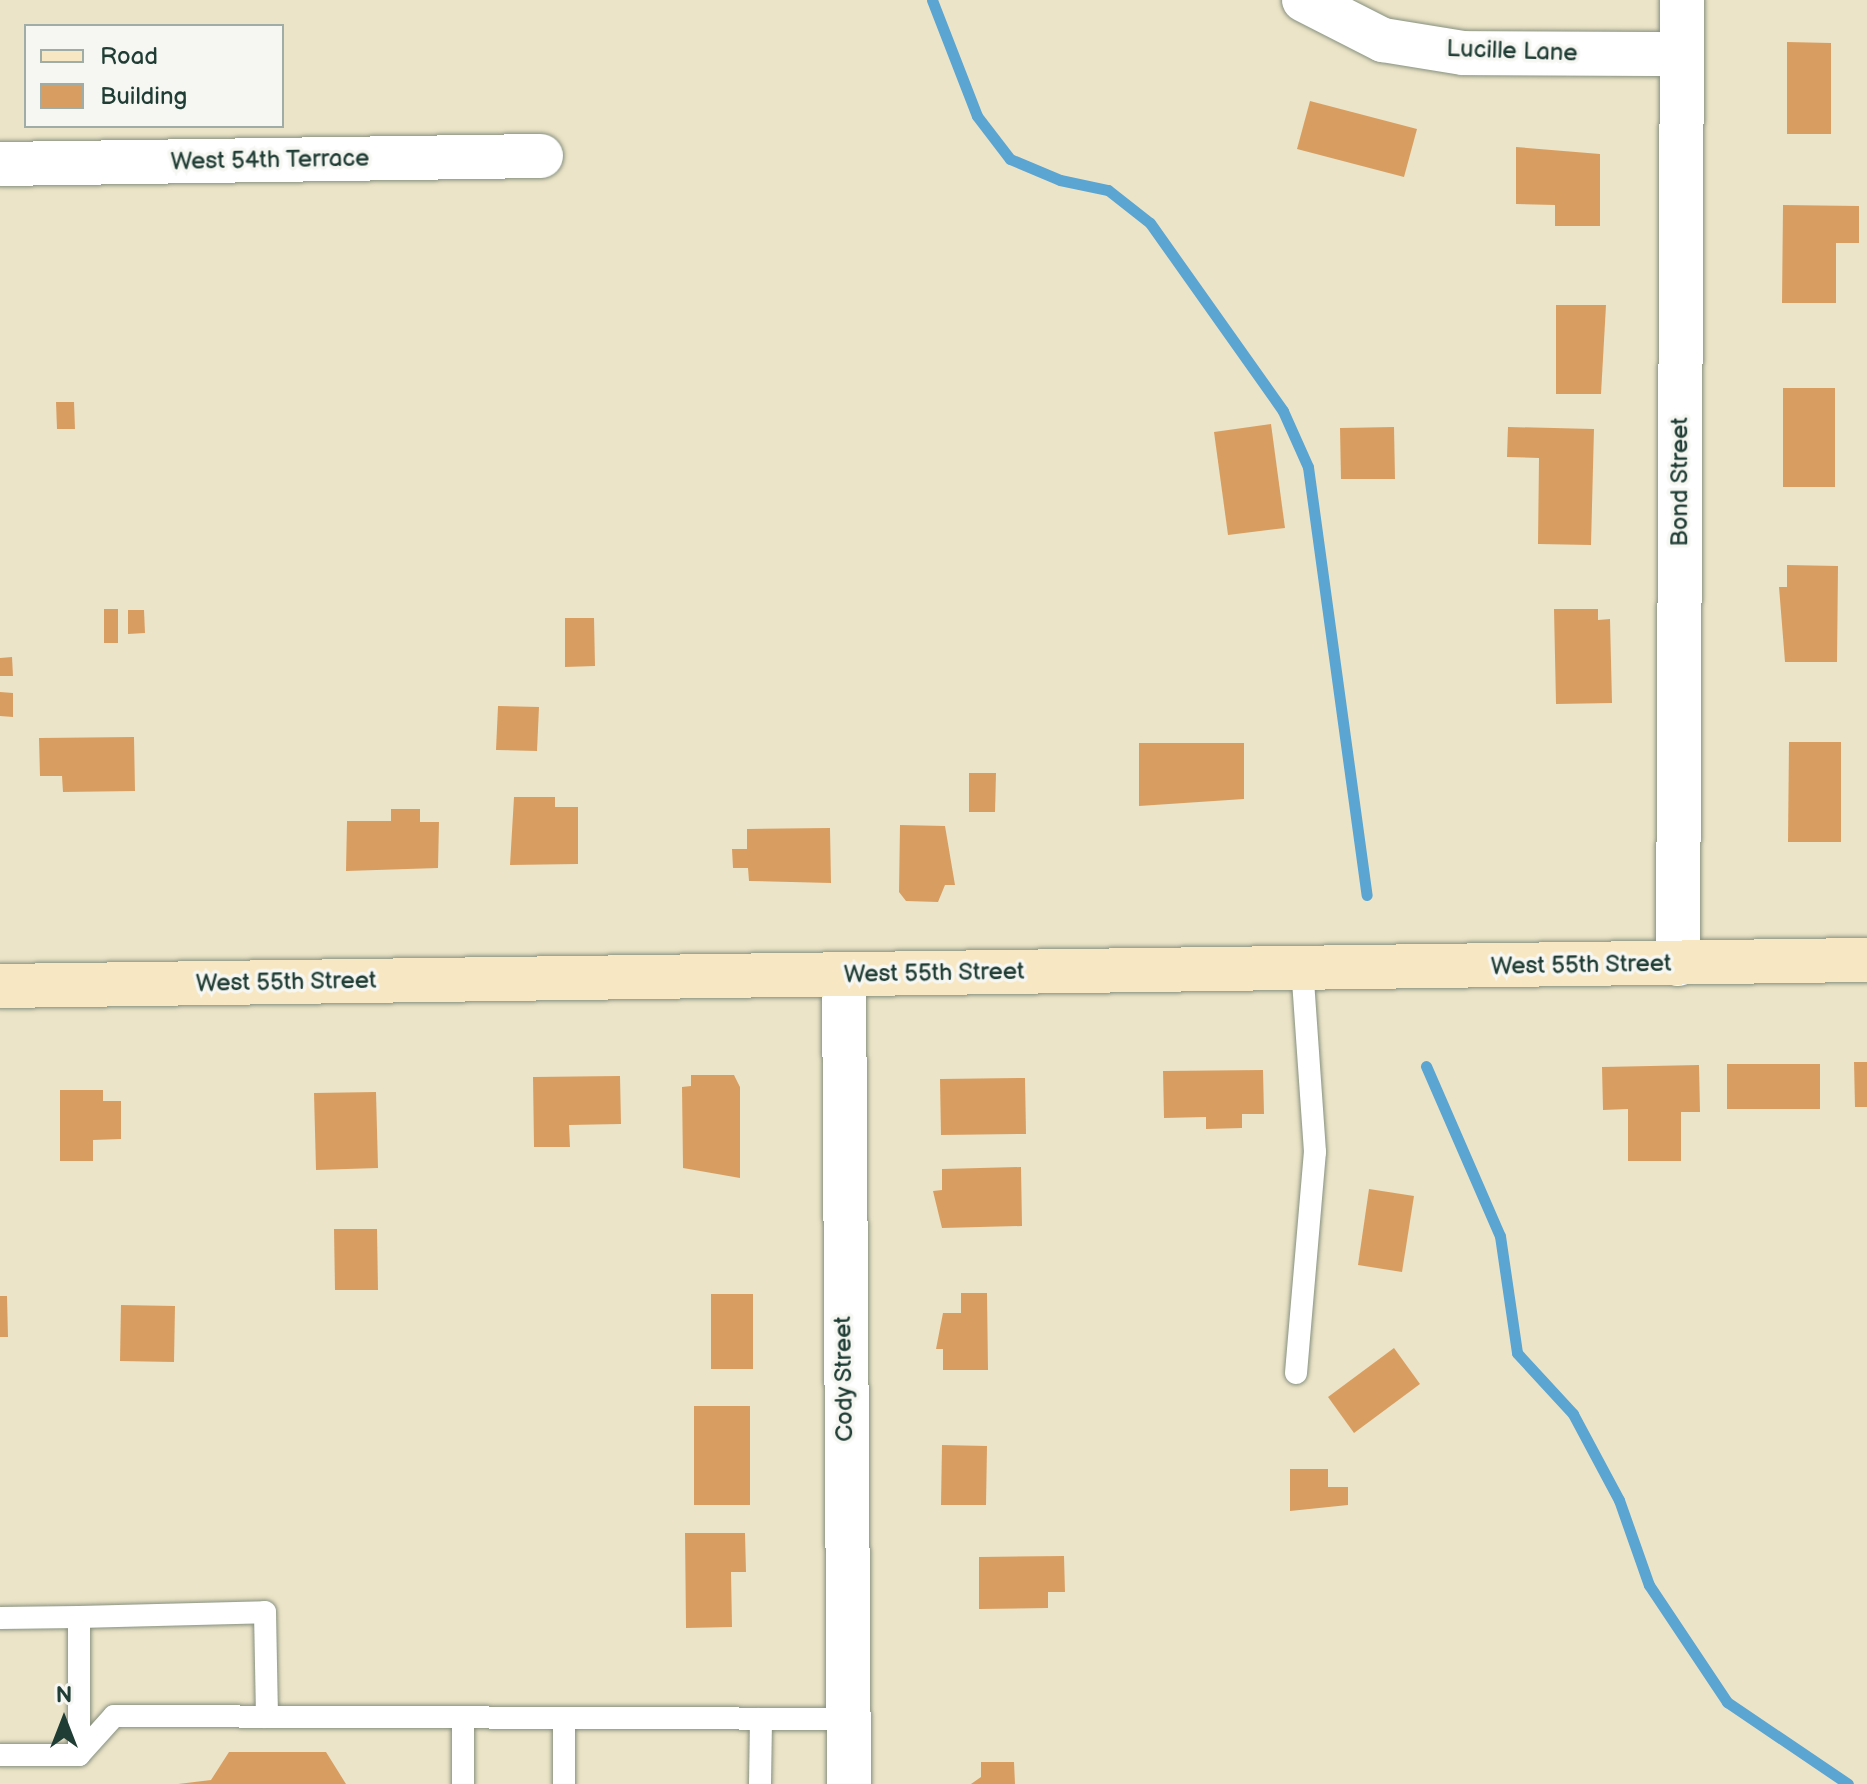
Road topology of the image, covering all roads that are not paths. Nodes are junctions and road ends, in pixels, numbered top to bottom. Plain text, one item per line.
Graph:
1 (1304, 0) edge
2 (1682, 0) edge
3 (1682, 54) junction
4 (541, 156) dead end
5 (0, 164) edge
6 (1867, 960) edge
7 (1678, 964) junction
8 (1302, 968) junction
9 (844, 974) junction
10 (0, 986) edge
11 (1296, 1373) dead end
12 (79, 1617) junction
13 (0, 1618) edge
14 (267, 1717) junction
15 (761, 1719) junction
16 (849, 1719) junction
17 (463, 1720) junction
18 (564, 1720) junction
19 (0, 1755) edge
20 (79, 1755) junction
21 (463, 1784) edge
22 (564, 1784) edge
23 (760, 1784) edge
24 (849, 1784) edge

1 - 3 street, Lucille Lane
2 - 3 street, Bond Street
3 - 7 street, Bond Street
4 - 5 street, West 54th Terrace
6 - 7 street, West 55th Street
7 - 8 street, West 55th Street
8 - 9 street, West 55th Street
8 - 11 lane
9 - 10 street, West 55th Street
9 - 16 street, Cody Street
12 - 13 lane
12 - 14 lane
12 - 20 lane
14 - 17 lane
14 - 20 lane
15 - 16 lane
15 - 18 lane
15 - 23 lane
16 - 24 street, Cody Street
17 - 18 lane
17 - 21 lane
18 - 22 lane
19 - 20 lane

